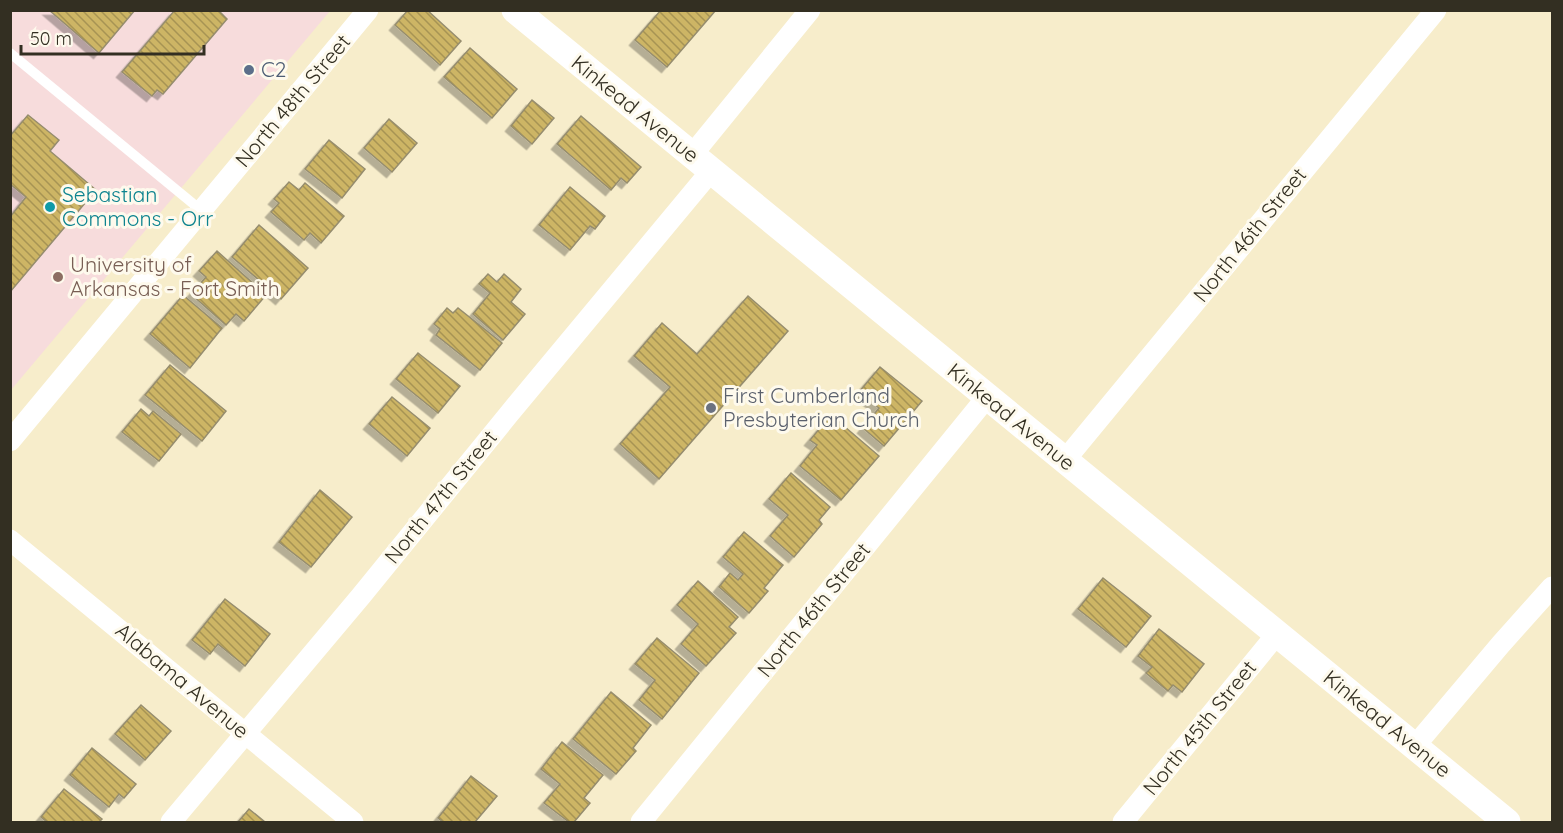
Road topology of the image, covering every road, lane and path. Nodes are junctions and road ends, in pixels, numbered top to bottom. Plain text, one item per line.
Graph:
1 (368, 10) edge
2 (515, 10) edge
3 (810, 10) edge
4 (1436, 10) edge
5 (10, 53) edge
6 (702, 163) junction
7 (202, 211) junction
8 (987, 397) junction
9 (10, 441) edge
10 (1065, 460) junction
11 (10, 540) edge
12 (1552, 587) edge
13 (1277, 634) junction
14 (245, 733) junction
15 (1414, 747) junction
16 (171, 822) edge
17 (353, 822) edge
18 (641, 822) edge
19 (1123, 822) edge
20 (1507, 822) edge

1 - 7 street, North 48th Street
2 - 6 street, Kinkead Avenue
3 - 6 street, North 47th Street
4 - 10 street, North 46th Street
5 - 7 lane
6 - 8 street, Kinkead Avenue
6 - 14 street, North 47th Street
7 - 9 street, North 48th Street
8 - 10 street, Kinkead Avenue
8 - 18 street, North 46th Street
10 - 13 street, Kinkead Avenue
11 - 14 street, Alabama Avenue
12 - 15 street
13 - 15 street, Kinkead Avenue
13 - 19 street, North 45th Street
14 - 16 street, North 47th Street
14 - 17 street, Alabama Avenue
15 - 20 street, Kinkead Avenue

